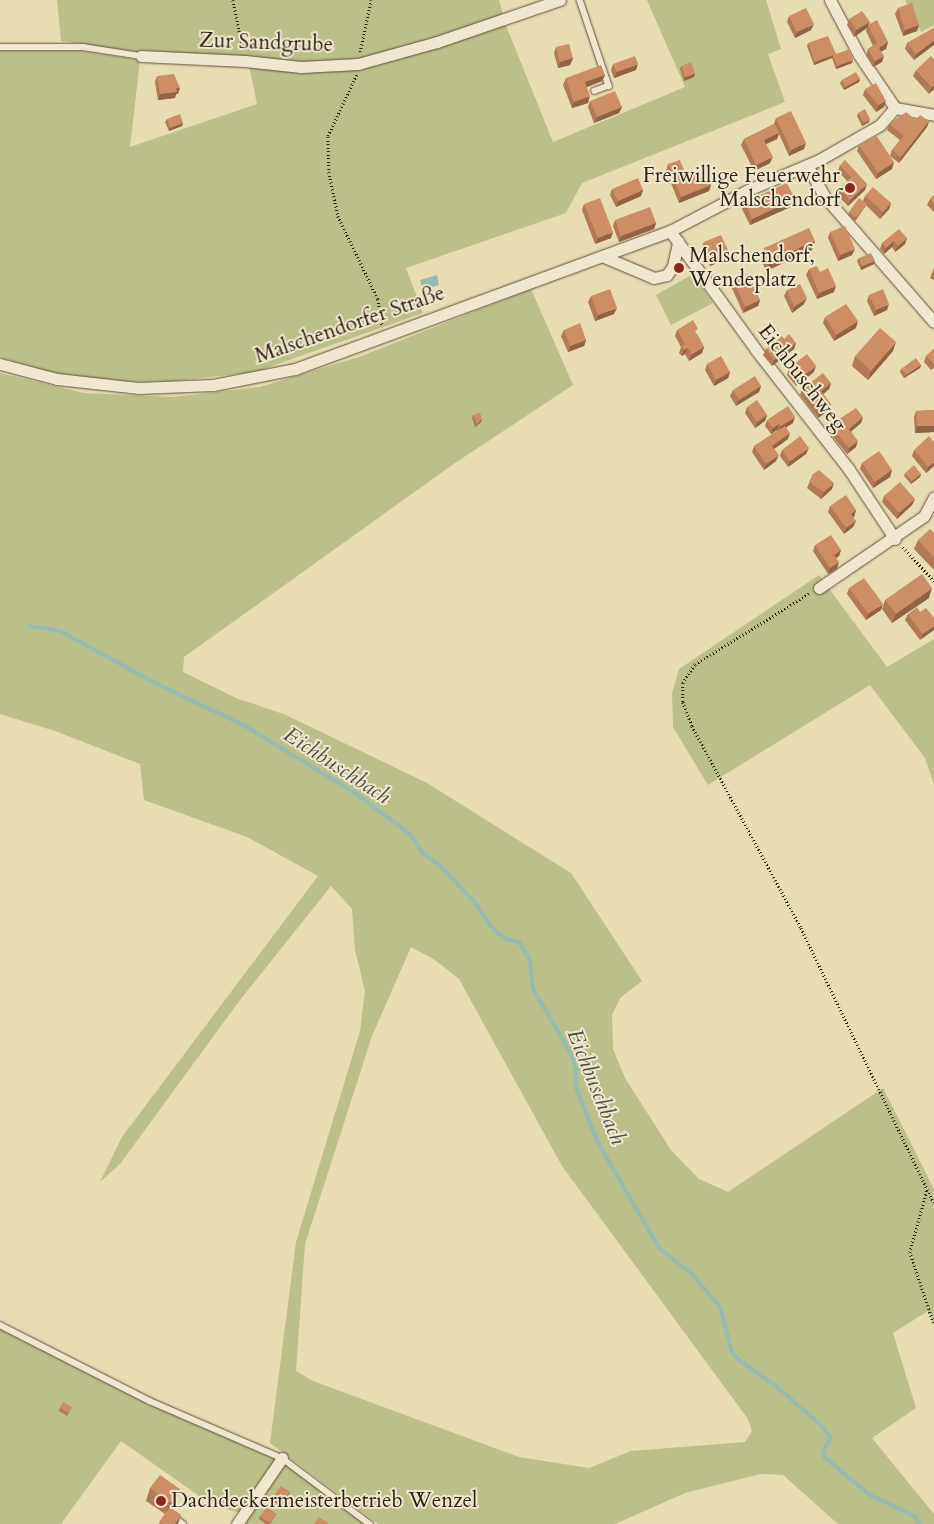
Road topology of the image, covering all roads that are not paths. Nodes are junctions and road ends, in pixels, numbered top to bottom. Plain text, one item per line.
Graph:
1 (560, 0) edge
2 (580, 0) edge
3 (830, 0) edge
4 (0, 48) edge
5 (141, 56) joint
6 (595, 91) dead end
7 (895, 108) junction
8 (934, 115) edge
9 (807, 165) junction
10 (670, 230) junction
11 (678, 242) junction
12 (604, 257) junction
13 (934, 322) edge
14 (0, 364) edge
15 (934, 497) edge
16 (895, 539) junction
17 (819, 588) road end
18 (0, 1325) edge
19 (282, 1458) junction
20 (171, 1515) edge
21 (183, 1524) edge
22 (237, 1524) edge
23 (370, 1524) edge

1 - 5 street, Zur Sandgrube
2 - 6 lane
3 - 7 street
4 - 5 lane
7 - 8 street
7 - 9 street, Malschendorfer Straße
9 - 10 street, Malschendorfer Straße
9 - 13 street
10 - 11 street, Eichbuschweg
10 - 12 street, Malschendorfer Straße
11 - 12 street
11 - 16 street, Eichbuschweg
12 - 14 street, Malschendorfer Straße
15 - 16 street
16 - 17 street
18 - 19 lane
19 - 22 street
19 - 23 lane
20 - 21 lane

